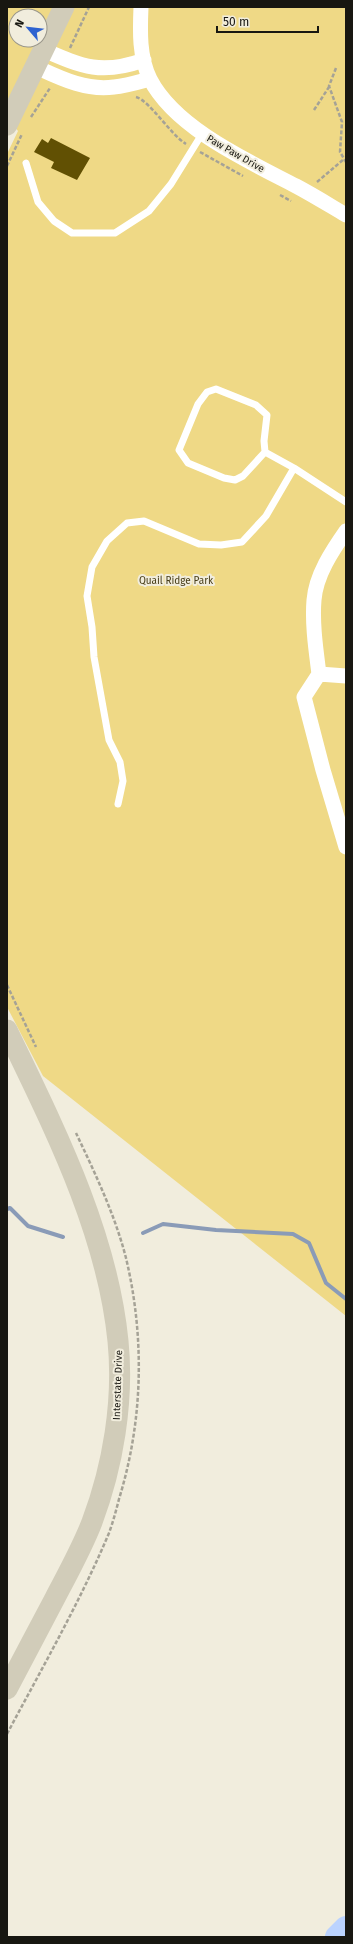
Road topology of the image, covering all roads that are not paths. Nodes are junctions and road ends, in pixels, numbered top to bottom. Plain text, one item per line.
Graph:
1 (64, 7) edge
2 (141, 7) edge
3 (40, 58) junction
4 (147, 69) junction
5 (7, 125) edge
6 (202, 134) junction
7 (26, 163) dead end
8 (346, 215) edge
9 (265, 452) junction
10 (294, 468) junction
11 (346, 502) edge
12 (346, 531) edge
13 (319, 674) junction
14 (346, 676) edge
15 (118, 804) dead end
16 (346, 846) edge
17 (7, 1030) edge
18 (7, 1689) edge

1 - 3 main road
2 - 4 street
3 - 4 street
3 - 5 main road
4 - 6 street, Paw Paw Drive
6 - 7 lane
6 - 8 street, Paw Paw Drive
9 - 9 lane
9 - 10 lane
10 - 11 lane
10 - 15 lane
12 - 13 street
13 - 14 street
13 - 16 street
17 - 18 main road, Interstate Drive

